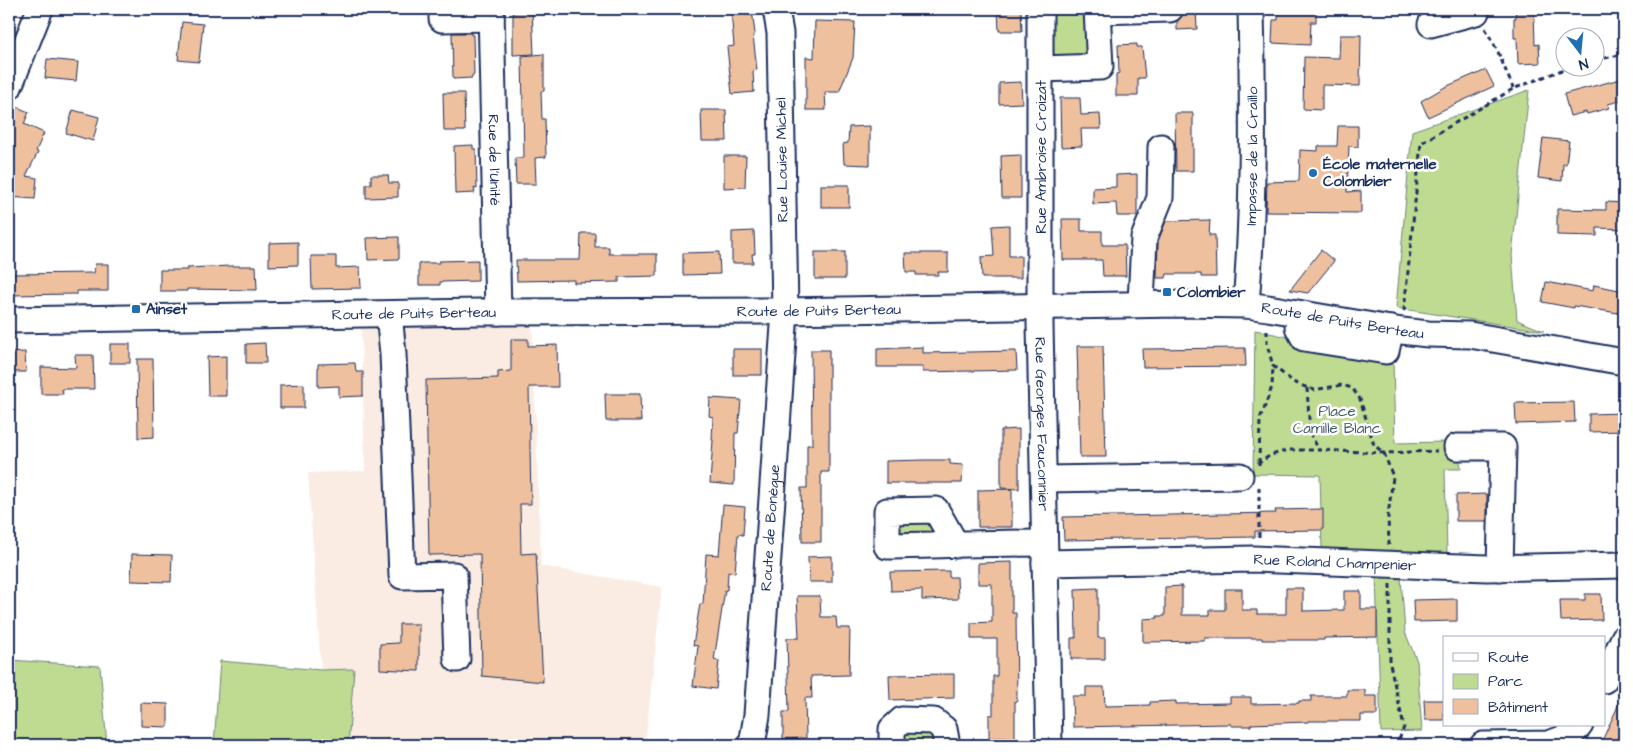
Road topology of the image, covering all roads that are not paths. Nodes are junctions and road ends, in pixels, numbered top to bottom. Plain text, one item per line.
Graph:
1 (40, 9) edge
2 (442, 9) edge
3 (776, 9) edge
4 (1040, 9) edge
5 (1170, 9) edge
6 (1251, 9) edge
7 (1097, 10) edge
8 (1477, 11) edge
9 (491, 13) edge
10 (1432, 24) dead end
11 (1041, 69) junction
12 (9, 87) edge
13 (1160, 147) dead end
14 (1141, 304) junction
15 (1246, 305) junction
16 (1040, 306) junction
17 (785, 311) junction
18 (498, 312) junction
19 (389, 314) junction
20 (9, 320) edge
21 (1624, 362) edge
22 (1457, 447) road end
23 (1254, 473) road end
24 (1044, 479) junction
25 (956, 544) dead end
26 (1045, 553) junction
27 (1624, 565) edge
28 (1500, 568) junction
29 (1624, 638) edge
30 (457, 659) dead end
31 (1606, 676) edge
32 (1579, 726) edge
33 (752, 745) edge
34 (892, 745) edge
35 (946, 745) edge
36 (1049, 745) edge
37 (1483, 745) edge

1 - 12 street
2 - 9 street
3 - 17 street, Rue Louise Michel
4 - 11 street, Rue Ambroise Croizat
5 - 7 street
6 - 15 street, Impasse de la Craillo
7 - 11 street
8 - 10 street
9 - 18 street, Rue de l'Unité
11 - 16 street, Rue Ambroise Croizat
13 - 14 street
14 - 15 street, Route de Puits Berteau
14 - 16 street, Route de Puits Berteau
15 - 21 street, Route de Puits Berteau
16 - 17 street, Route de Puits Berteau
16 - 24 street, Rue Georges Fauconnier
17 - 18 street, Route de Puits Berteau
17 - 33 street, Route de Bonègue
18 - 19 street, Route de Puits Berteau
19 - 20 street, Route de Puits Berteau
19 - 30 street
22 - 28 street
23 - 24 street
24 - 26 street, Rue Georges Fauconnier
25 - 26 street
26 - 28 street, Rue Roland Champenier
26 - 36 street, Rue Georges Fauconnier
27 - 28 street, Rue Roland Champenier
29 - 31 street
32 - 37 street
34 - 35 street

